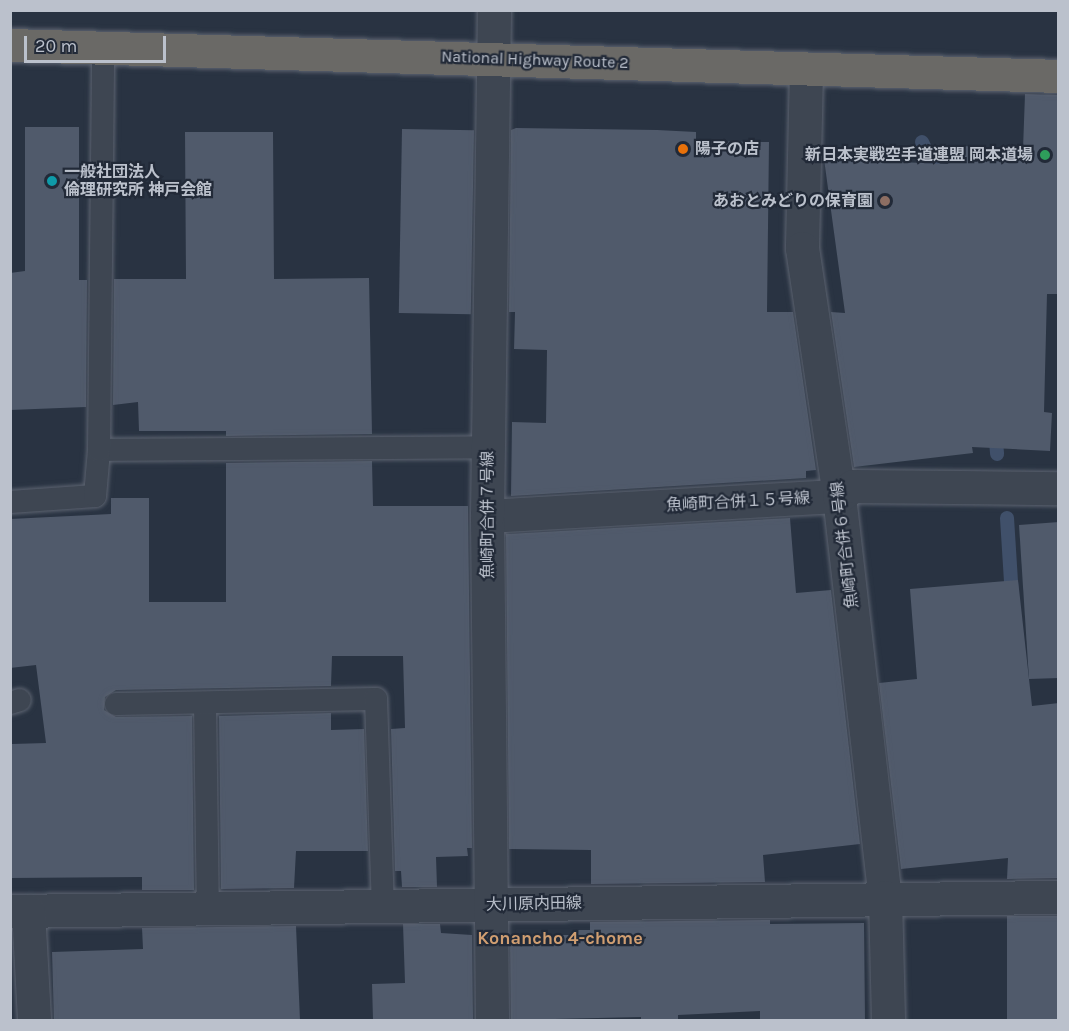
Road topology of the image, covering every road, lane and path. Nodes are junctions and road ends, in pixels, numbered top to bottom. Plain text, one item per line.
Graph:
1 (494, 10) edge
2 (10, 45) edge
3 (103, 47) junction
4 (494, 59) junction
5 (806, 70) junction
6 (1059, 76) edge
7 (488, 447) junction
8 (99, 450) junction
9 (1059, 488) edge
10 (839, 496) junction
11 (10, 502) edge
12 (487, 516) junction
13 (205, 703) junction
14 (116, 704) dead end
15 (885, 897) junction
16 (1059, 897) edge
17 (490, 904) junction
18 (383, 907) junction
19 (20, 911) edge
20 (208, 911) junction
21 (34, 1020) edge
22 (492, 1020) edge
23 (888, 1020) edge

1 - 4 street, 魚崎町合併７号線
2 - 3 highway, National Highway Route 2
3 - 4 highway, National Highway Route 2
3 - 8 lane
4 - 5 highway, National Highway Route 2
4 - 7 street, 魚崎町合併７号線
5 - 6 highway, National Highway Route 2
5 - 10 street, 魚崎町合併６号線
7 - 8 lane
7 - 12 street, 魚崎町合併７号線
8 - 11 lane
9 - 10 street, 魚崎町合併１５号線
10 - 12 street, 魚崎町合併１５号線
10 - 15 street, 魚崎町合併６号線
12 - 17 street, 魚崎町合併７号線
13 - 14 lane
13 - 18 lane
13 - 20 lane
15 - 16 street, 大川原内田線
15 - 17 street, 大川原内田線
15 - 23 street, 魚崎町合併６号線
17 - 18 street, 大川原内田線
17 - 22 street, 魚崎町合併７号線
18 - 20 street, 大川原内田線
19 - 20 street, 大川原内田線
19 - 21 street

